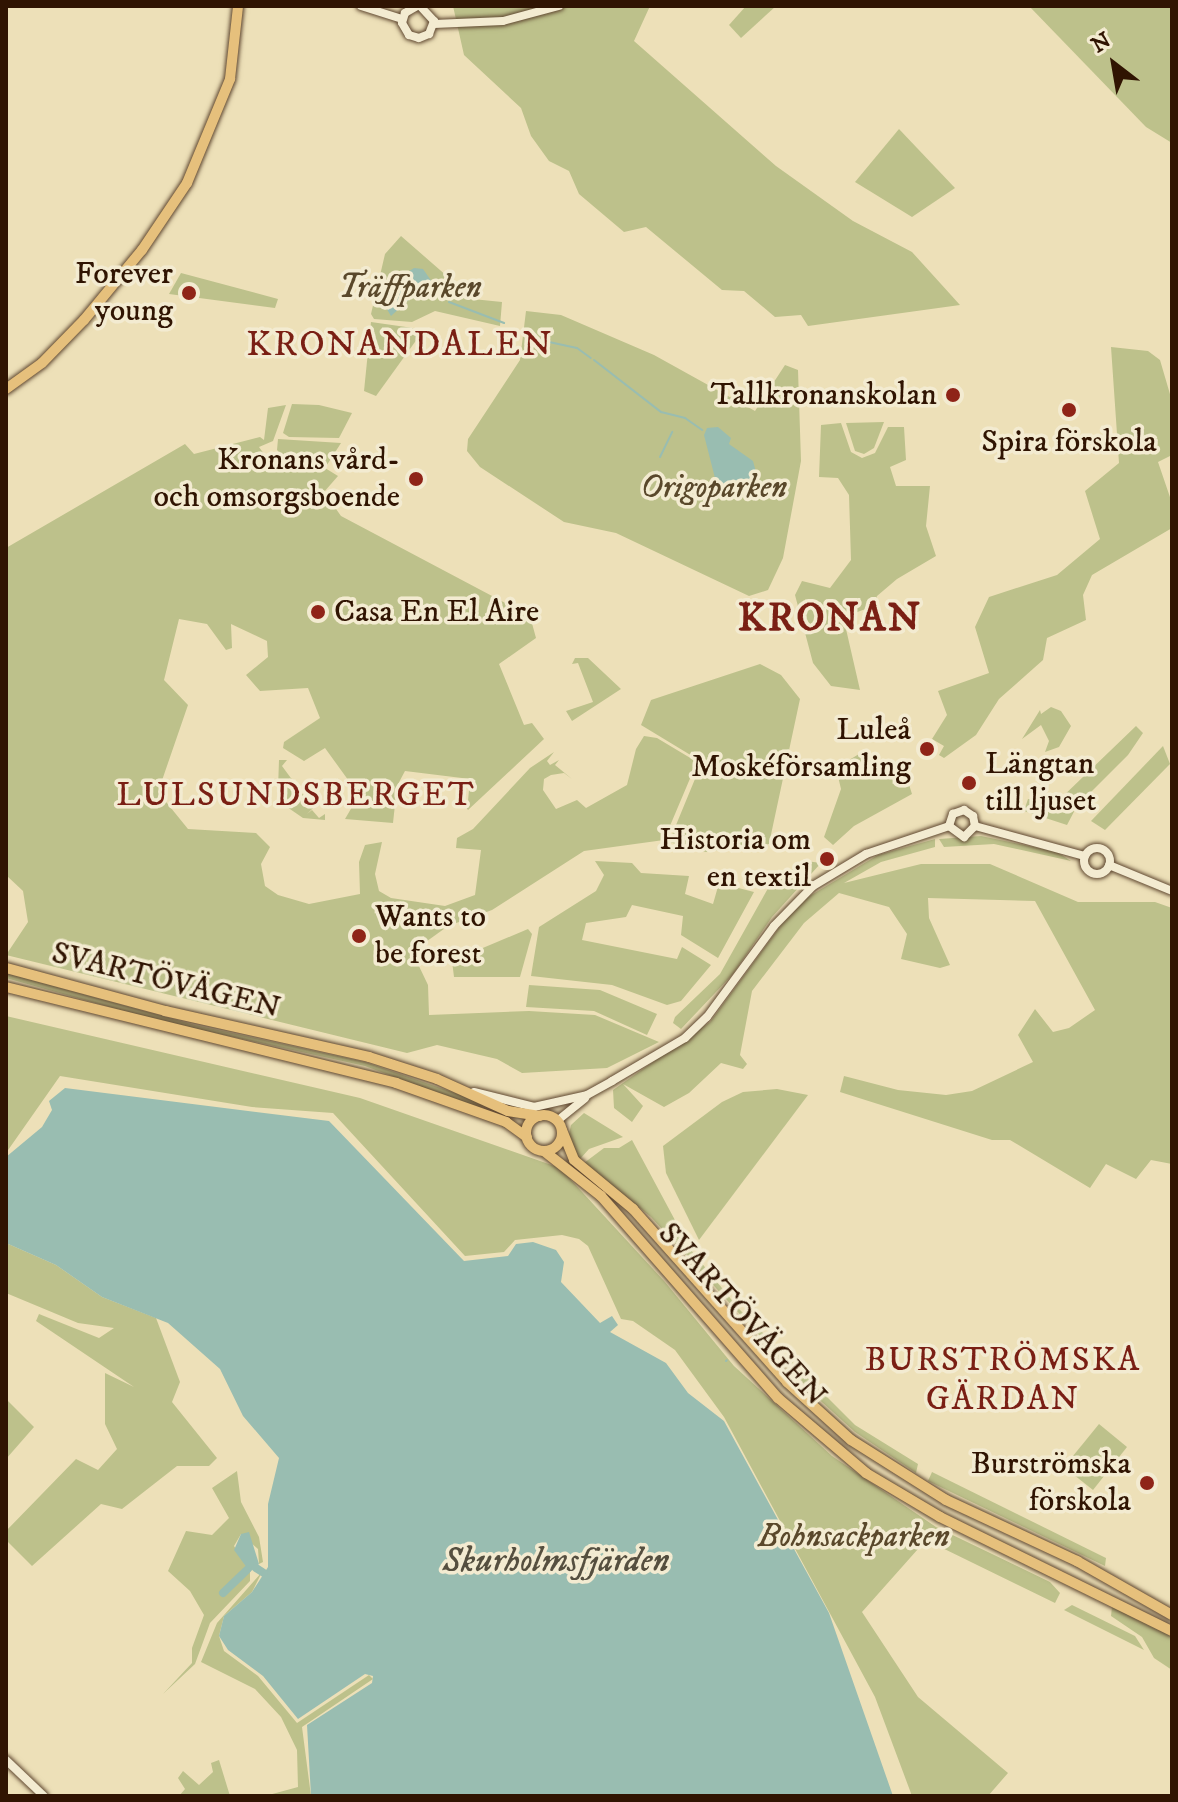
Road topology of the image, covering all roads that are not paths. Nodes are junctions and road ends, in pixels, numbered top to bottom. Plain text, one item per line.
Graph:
1 (238, 6) edge
2 (247, 6) edge
3 (361, 6) edge
4 (418, 6) edge
5 (559, 6) edge
6 (402, 19) junction
7 (434, 24) junction
8 (238, 35) junction
9 (6, 389) edge
10 (949, 826) junction
11 (975, 826) junction
12 (1085, 856) junction
13 (1109, 865) junction
14 (1172, 891) edge
15 (6, 968) edge
16 (6, 987) edge
17 (465, 1090) junction
18 (592, 1093) junction
19 (540, 1116) junction
20 (559, 1125) junction
21 (527, 1137) junction
22 (544, 1151) junction
23 (572, 1163) junction
24 (585, 1174) junction
25 (1172, 1615) edge
26 (1172, 1631) edge
27 (6, 1760) edge
28 (44, 1796) edge

1 - 8 main road
2 - 8 main road
3 - 6 street
4 - 6 street
4 - 7 street
5 - 7 street
6 - 7 street
8 - 9 main road
10 - 11 street
10 - 11 street
10 - 18 street
11 - 12 street
12 - 13 street
12 - 13 street
13 - 14 street
15 - 17 main road, SVARTÖVÄGEN
16 - 21 main road, SVARTÖVÄGEN
17 - 18 street
17 - 19 main road, SVARTÖVÄGEN
18 - 20 street
19 - 20 main road
19 - 21 main road
20 - 22 main road
20 - 23 main road, SVARTÖVÄGEN
21 - 22 main road
22 - 23 main road, SVARTÖVÄGEN
23 - 24 main road, SVARTÖVÄGEN
24 - 25 main road, SVARTÖVÄGEN
24 - 26 main road, SVARTÖVÄGEN
27 - 28 street

